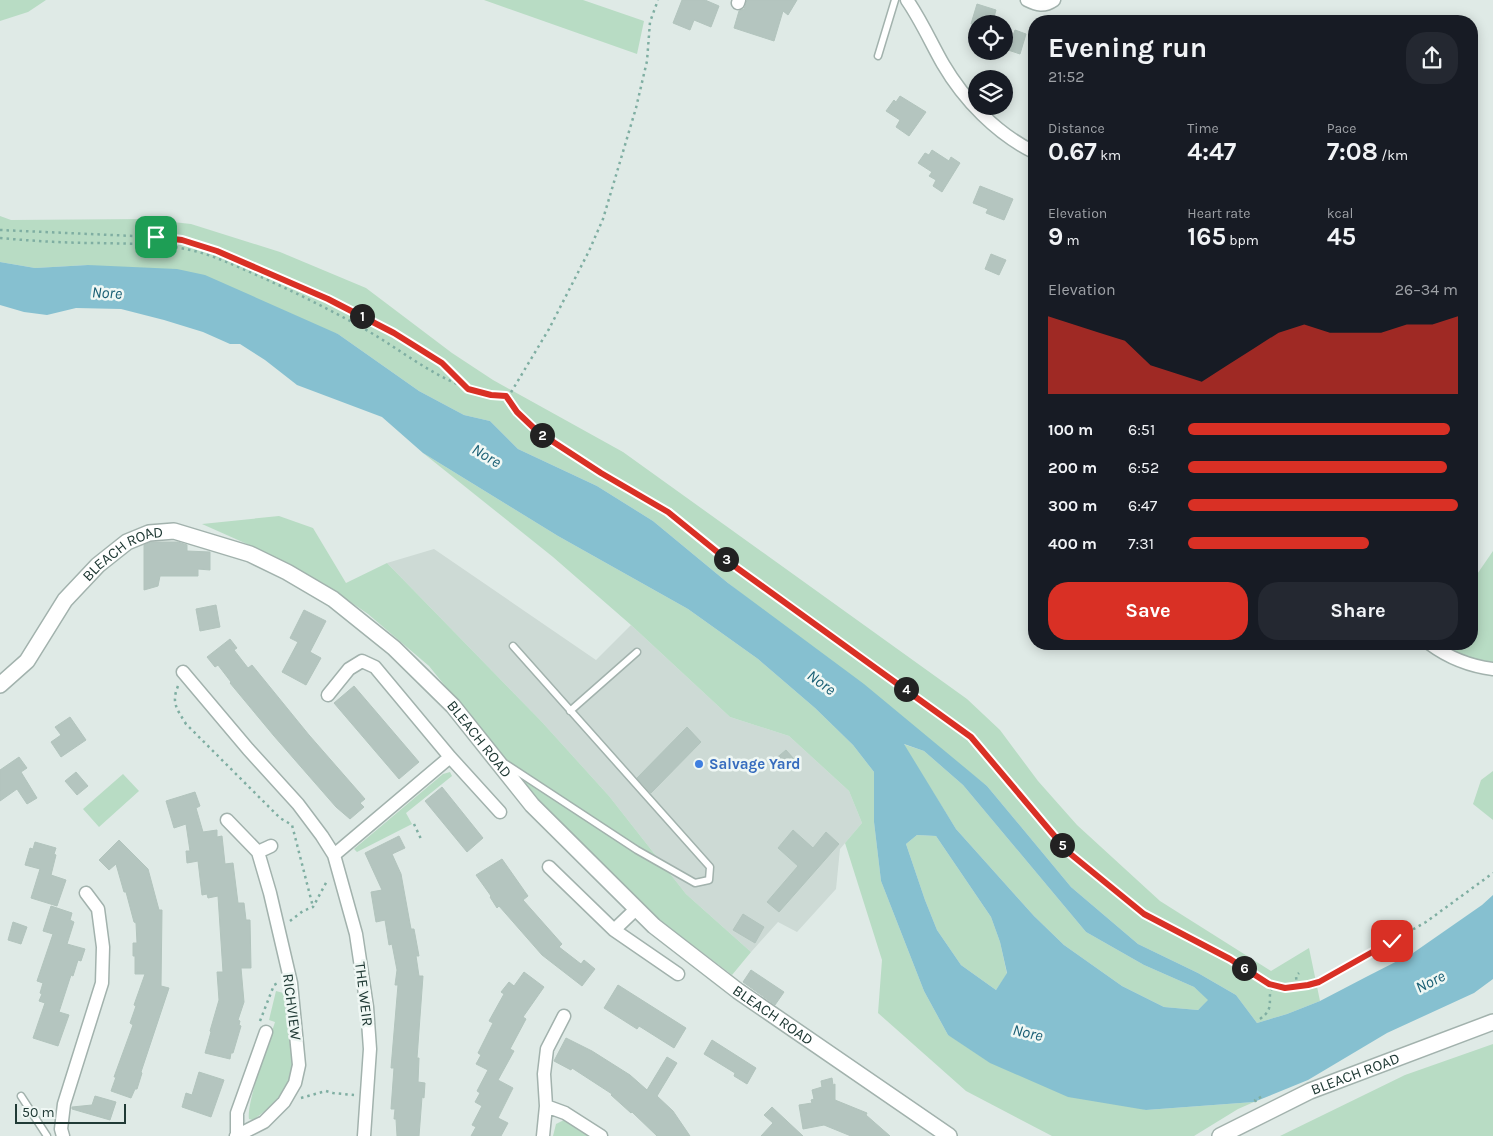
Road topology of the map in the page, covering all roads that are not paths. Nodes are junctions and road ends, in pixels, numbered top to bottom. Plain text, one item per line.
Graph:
1 (895, 0) edge
2 (907, 0) edge
3 (1027, 0) edge
4 (1054, 0) edge
5 (878, 56) dead end
6 (1028, 149) edge
7 (513, 646) dead end
8 (1438, 650) edge
9 (636, 652) dead end
10 (1493, 669) edge
11 (183, 672) road end
12 (0, 685) edge
13 (328, 695) dead end
14 (570, 711) junction
15 (492, 755) junction
16 (450, 757) junction
17 (500, 812) dead end
18 (227, 820) dead end
19 (271, 846) dead end
20 (258, 852) junction
21 (334, 855) junction
22 (549, 867) dead end
23 (86, 893) dead end
24 (636, 909) junction
25 (614, 930) junction
26 (678, 974) dead end
27 (564, 1016) dead end
28 (1493, 1022) edge
29 (266, 1032) road end
30 (21, 1096) dead end
31 (546, 1106) junction
32 (236, 1135) edge
33 (47, 1136) edge
34 (63, 1136) edge
35 (364, 1136) edge
36 (543, 1136) edge
37 (601, 1136) edge
38 (949, 1136) edge
39 (1220, 1136) edge

1 - 5 lane
2 - 6 street
3 - 4 street
7 - 14 lane
8 - 10 street
9 - 14 lane
11 - 21 street, THE WEIR
12 - 15 street, BLEACH ROAD
13 - 16 street
14 - 15 lane
15 - 24 street, BLEACH ROAD
16 - 17 street
16 - 21 street
18 - 20 street, RICHVIEW
19 - 20 street
20 - 32 street, RICHVIEW
21 - 35 street, THE WEIR
22 - 25 street
23 - 34 street
24 - 25 street
24 - 38 street, BLEACH ROAD
25 - 26 street
27 - 31 street
28 - 39 street, BLEACH ROAD
29 - 32 street, RICHVIEW
30 - 33 lane
31 - 36 street
31 - 37 street

